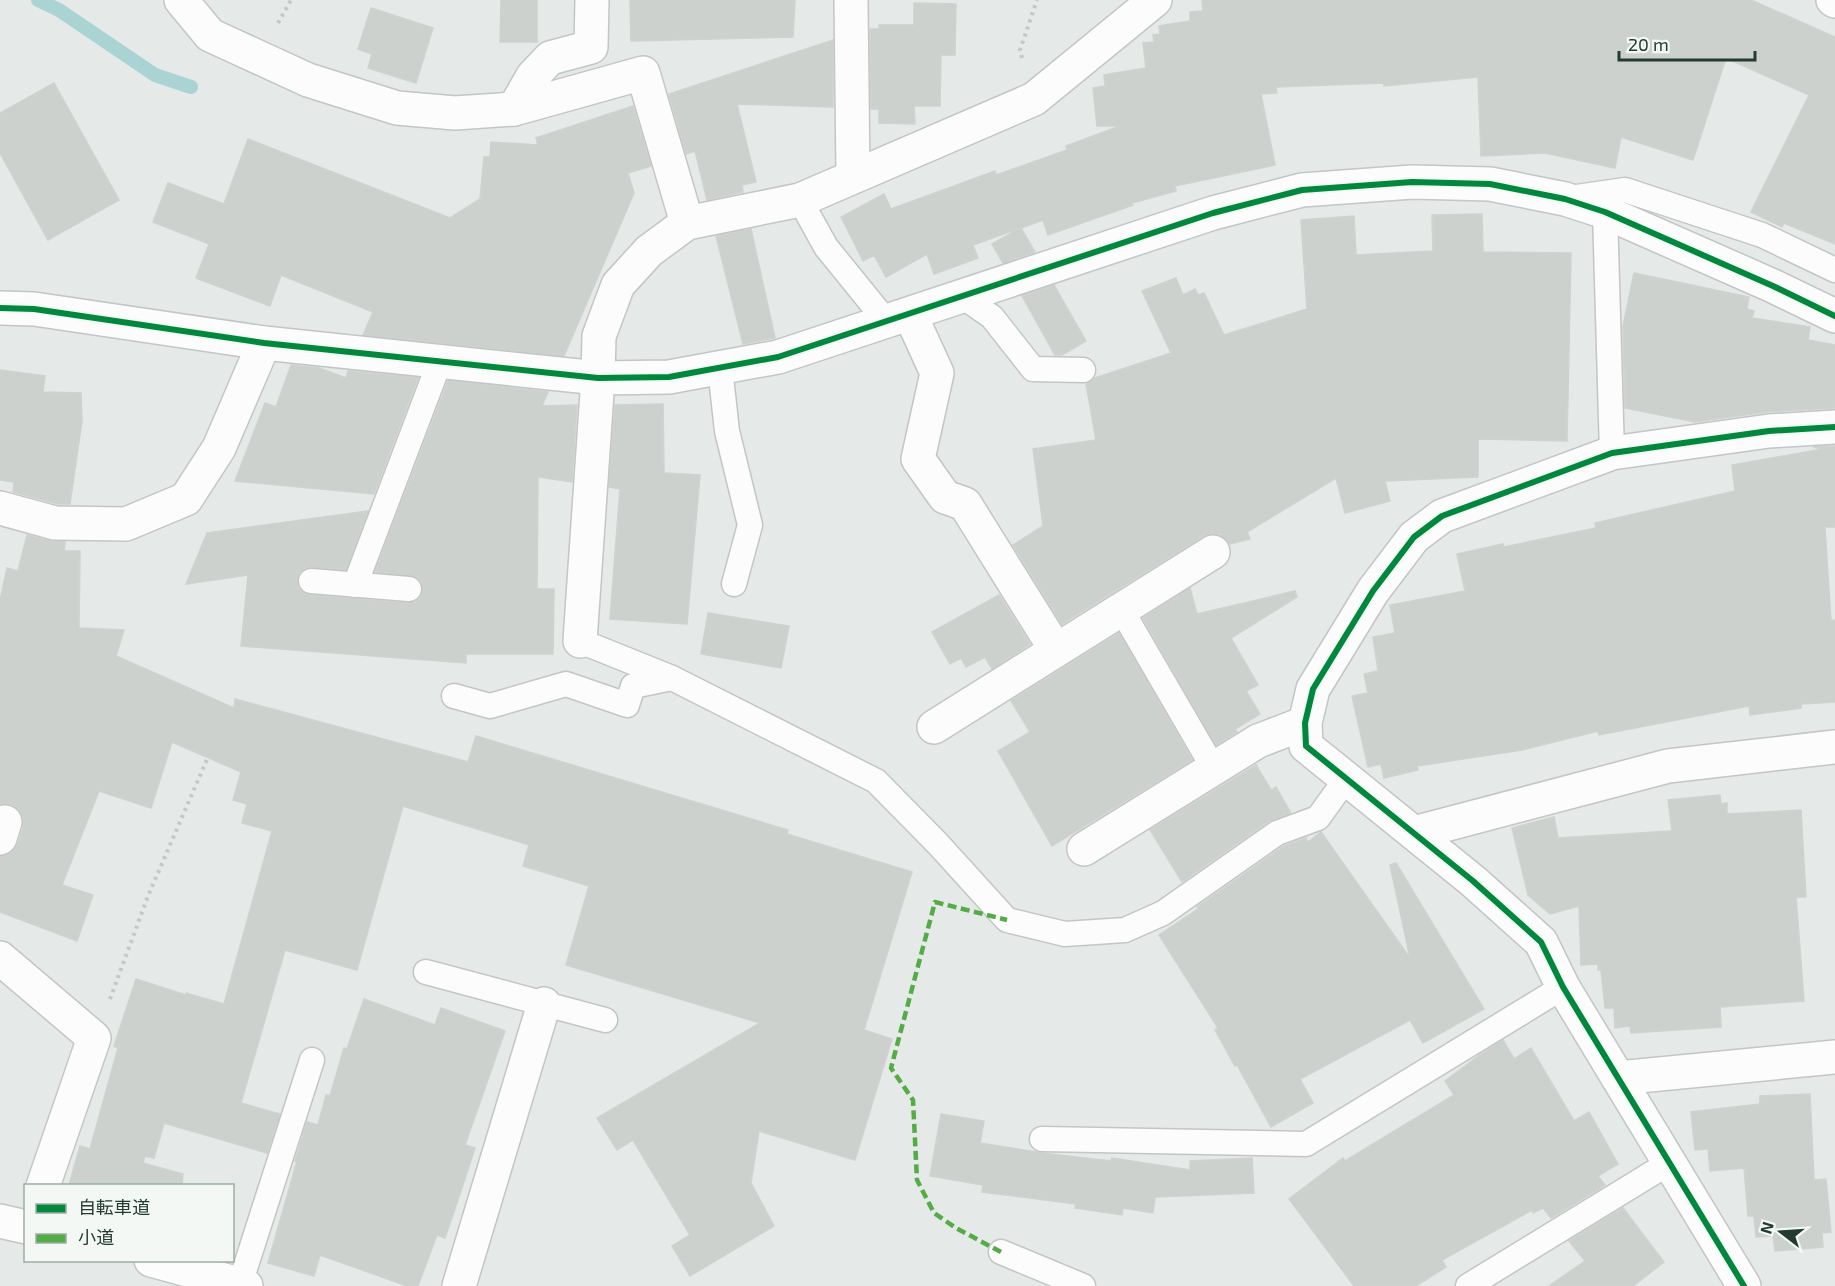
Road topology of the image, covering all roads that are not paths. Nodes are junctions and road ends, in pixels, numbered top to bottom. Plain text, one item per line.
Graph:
1 (181, 0) edge
2 (592, 0) edge
3 (851, 0) edge
4 (1155, 0) edge
5 (514, 109) junction
6 (853, 176) junction
7 (1565, 199) junction
8 (800, 200) junction
9 (1605, 212) junction
10 (687, 223) junction
11 (1835, 270) edge
12 (962, 296) junction
13 (0, 308) edge
14 (1835, 316) edge
15 (898, 317) junction
16 (264, 343) junction
17 (440, 361) junction
18 (720, 368) junction
19 (1083, 370) dead end
20 (598, 378) junction
21 (1835, 427) edge
22 (1612, 453) junction
23 (0, 508) edge
24 (1213, 552) dead end
25 (311, 581) dead end
26 (734, 584) dead end
27 (355, 585) junction
28 (408, 589) dead end
29 (1121, 609) junction
30 (580, 641) joint
31 (1056, 651) junction
32 (672, 678) junction
33 (454, 696) dead end
34 (1305, 723) junction
35 (934, 727) dead end
36 (1835, 747) edge
37 (1214, 769) junction
38 (1346, 779) junction
39 (1414, 833) junction
40 (1084, 849) dead end
41 (0, 958) edge
42 (426, 972) dead end
43 (1563, 987) junction
44 (544, 1004) junction
45 (605, 1020) dead end
46 (1835, 1057) edge
47 (312, 1060) dead end
48 (1618, 1078) junction
49 (1042, 1138) dead end
50 (1669, 1163) junction
51 (43, 1184) edge
52 (0, 1221) edge
53 (24, 1227) edge
54 (1001, 1252) dead end
55 (158, 1262) edge
56 (243, 1285) edge
57 (459, 1286) edge
58 (1083, 1286) edge
59 (1468, 1286) edge
60 (1744, 1286) edge

1 - 5 street
2 - 5 street
3 - 6 street
4 - 6 street
5 - 10 street
6 - 8 street
7 - 9 street
7 - 11 lane
7 - 12 street
8 - 10 street
8 - 15 lane
9 - 14 street
9 - 22 lane
10 - 20 street
12 - 15 street
12 - 19 lane
13 - 16 street
15 - 18 street
15 - 31 street
16 - 17 street
16 - 23 street
17 - 20 street
17 - 27 lane
18 - 20 street
18 - 26 lane
20 - 30 street
21 - 22 street
22 - 34 street
24 - 29 street
25 - 27 lane
27 - 28 lane
29 - 31 street
29 - 37 lane
30 - 32 lane
31 - 35 street
32 - 33 lane
32 - 38 lane
34 - 37 street
34 - 38 street
36 - 39 street
37 - 40 street
38 - 39 street
39 - 43 street
41 - 51 street
42 - 44 lane
43 - 48 street
43 - 49 lane
44 - 45 lane
44 - 57 street
46 - 48 street
47 - 56 lane
48 - 50 street
50 - 59 lane
50 - 60 street
52 - 53 street
54 - 58 lane
55 - 56 street

